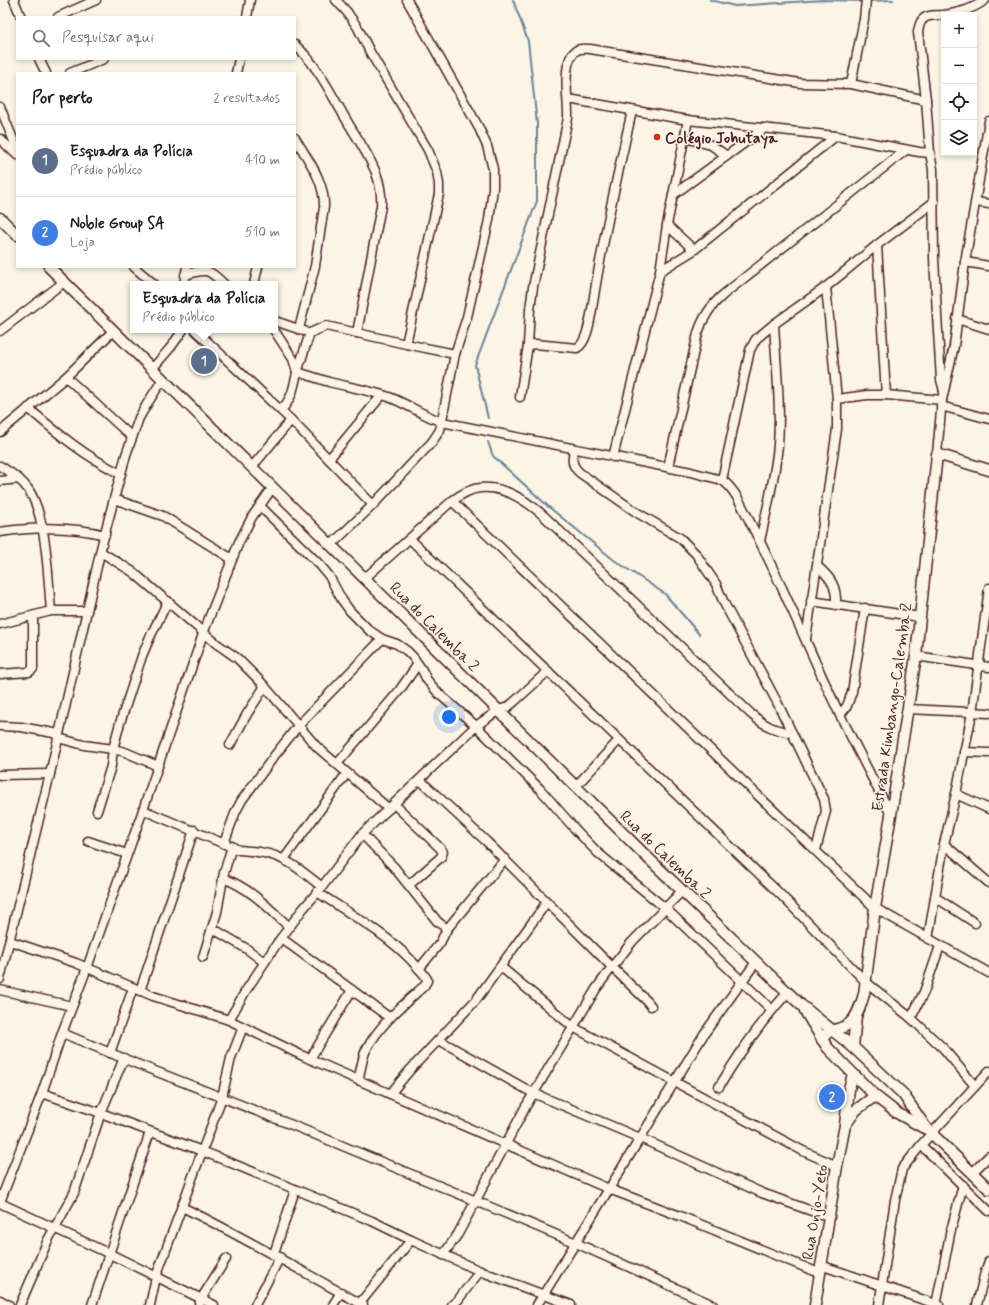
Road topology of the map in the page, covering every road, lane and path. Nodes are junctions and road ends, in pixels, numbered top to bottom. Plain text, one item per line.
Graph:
1 (14, 0) edge
2 (96, 0) edge
3 (250, 0) edge
4 (336, 0) edge
5 (406, 0) edge
6 (985, 0) edge
7 (866, 2) edge
8 (21, 16) edge
9 (60, 16) edge
10 (247, 16) edge
11 (296, 46) edge
12 (40, 60) edge
13 (102, 60) edge
14 (238, 60) edge
15 (46, 72) edge
16 (72, 72) edge
17 (236, 72) edge
18 (851, 84) junction
19 (568, 99) junction
20 (926, 100) junction
21 (0, 107) edge
22 (632, 111) junction
23 (688, 120) junction
24 (989, 121) edge
25 (765, 128) junction
26 (836, 136) junction
27 (685, 138) junction
28 (0, 139) edge
29 (296, 140) edge
30 (16, 147) edge
31 (906, 150) junction
32 (930, 153) junction
33 (16, 154) edge
34 (727, 156) junction
35 (673, 196) junction
36 (934, 202) junction
37 (976, 202) junction
38 (989, 204) edge
39 (0, 218) edge
40 (667, 225) junction
41 (16, 234) edge
42 (877, 245) junction
43 (694, 250) junction
44 (965, 262) junction
45 (989, 266) edge
46 (50, 268) edge
47 (135, 268) edge
48 (258, 268) edge
49 (186, 271) edge
50 (660, 271) junction
51 (150, 281) edge
52 (184, 281) edge
53 (221, 281) edge
54 (255, 281) edge
55 (64, 282) junction
56 (826, 288) junction
57 (957, 319) junction
58 (278, 322) edge
59 (774, 324) junction
60 (299, 329) junction
61 (989, 329) edge
62 (114, 330) junction
63 (0, 331) edge
64 (181, 333) edge
65 (198, 333) edge
66 (276, 333) edge
67 (310, 333) junction
68 (357, 333) junction
69 (406, 344) junction
70 (528, 344) junction
71 (939, 344) junction
72 (954, 346) junction
73 (455, 354) junction
74 (152, 369) junction
75 (297, 372) junction
76 (66, 377) junction
77 (163, 379) junction
78 (382, 395) junction
79 (886, 395) junction
80 (520, 397) dead end
81 (837, 399) junction
82 (942, 399) junction
83 (28, 408) junction
84 (281, 410) junction
85 (989, 419) edge
86 (291, 420) junction
87 (442, 422) junction
88 (0, 432) edge
89 (132, 437) junction
90 (574, 449) junction
91 (937, 454) junction
92 (613, 457) junction
93 (329, 459) junction
94 (0, 466) edge
95 (252, 467) junction
96 (668, 467) junction
97 (989, 470) edge
98 (121, 474) junction
99 (19, 479) junction
100 (722, 480) junction
101 (0, 481) edge
102 (272, 487) junction
103 (114, 499) junction
104 (452, 501) junction
105 (373, 505) junction
106 (260, 506) junction
107 (43, 528) junction
108 (0, 532) edge
109 (105, 535) junction
110 (410, 539) junction
111 (760, 541) junction
112 (331, 545) junction
113 (100, 552) junction
114 (232, 559) junction
115 (817, 566) junction
116 (365, 578) junction
117 (989, 588) edge
118 (168, 601) junction
119 (811, 601) junction
120 (836, 605) junction
121 (865, 608) junction
122 (51, 611) junction
123 (87, 611) junction
124 (33, 616) junction
125 (920, 617) junction
126 (0, 624) edge
127 (986, 626) edge
128 (204, 631) junction
129 (382, 639) junction
130 (806, 640) junction
131 (916, 656) junction
132 (418, 664) junction
133 (978, 666) junction
134 (989, 667) edge
135 (548, 671) junction
136 (0, 674) edge
137 (265, 686) junction
138 (908, 709) junction
139 (499, 710) junction
140 (972, 713) junction
141 (989, 713) edge
142 (840, 715) junction
143 (0, 726) edge
144 (298, 726) junction
145 (476, 726) junction
146 (792, 733) junction
147 (58, 736) junction
148 (619, 740) junction
149 (230, 745) dead end
150 (113, 749) junction
151 (964, 752) junction
152 (989, 753) edge
153 (337, 764) junction
154 (158, 766) junction
155 (347, 772) junction
156 (50, 774) junction
157 (0, 775) edge
158 (420, 780) junction
159 (576, 786) junction
160 (956, 794) junction
161 (392, 806) junction
162 (989, 809) edge
163 (143, 810) junction
164 (97, 811) dead end
165 (891, 815) junction
166 (194, 830) junction
167 (362, 834) junction
168 (88, 840) dead end
169 (224, 843) junction
170 (944, 844) junction
171 (232, 846) junction
172 (816, 850) junction
173 (127, 854) junction
174 (284, 859) junction
175 (505, 859) junction
176 (223, 878) junction
177 (989, 883) edge
178 (409, 885) junction
179 (320, 890) junction
180 (682, 891) junction
181 (935, 897) junction
182 (547, 902) junction
183 (664, 908) junction
184 (875, 908) junction
185 (975, 923) dead end
186 (289, 927) junction
187 (212, 928) junction
188 (447, 929) junction
189 (281, 938) junction
190 (928, 939) junction
191 (10, 941) junction
192 (940, 946) junction
193 (202, 957) dead end
194 (264, 962) junction
195 (756, 962) junction
196 (501, 967) junction
197 (612, 967) junction
198 (87, 968) junction
199 (419, 969) junction
200 (989, 973) edge
201 (0, 975) edge
202 (741, 981) junction
203 (866, 982) junction
204 (0, 990) edge
205 (136, 990) junction
206 (352, 990) junction
207 (788, 992) junction
208 (801, 1005) junction
209 (72, 1006) junction
210 (651, 1006) dead end
211 (772, 1010) junction
212 (856, 1016) junction
213 (390, 1018) junction
214 (911, 1018) junction
215 (229, 1020) junction
216 (243, 1026) junction
217 (574, 1027) junction
218 (831, 1030) junction
219 (62, 1033) junction
220 (439, 1040) junction
221 (822, 1040) junction
222 (853, 1047) junction
223 (110, 1053) junction
224 (124, 1058) junction
225 (310, 1059) junction
226 (989, 1071) edge
227 (853, 1074) junction
228 (358, 1080) junction
229 (674, 1082) junction
230 (975, 1086) junction
231 (719, 1087) dead end
232 (42, 1093) junction
233 (390, 1094) junction
234 (533, 1094) junction
235 (903, 1094) junction
236 (875, 1096) junction
237 (222, 1097) junction
238 (891, 1109) junction
239 (101, 1113) junction
240 (845, 1125) junction
241 (929, 1131) junction
242 (150, 1132) junction
243 (640, 1138) junction
244 (506, 1144) junction
245 (921, 1145) junction
246 (202, 1151) junction
247 (989, 1156) edge
248 (837, 1166) junction
249 (972, 1173) junction
250 (963, 1185) junction
251 (609, 1189) junction
252 (989, 1189) edge
253 (295, 1190) junction
254 (476, 1200) junction
255 (0, 1202) edge
256 (182, 1207) junction
257 (989, 1211) edge
258 (829, 1215) junction
259 (54, 1228) junction
260 (411, 1240) junction
261 (576, 1243) junction
262 (110, 1254) junction
263 (443, 1255) junction
264 (277, 1256) junction
265 (226, 1259) dead end
266 (989, 1261) edge
267 (820, 1269) junction
268 (480, 1271) junction
269 (156, 1277) junction
270 (882, 1286) junction
271 (341, 1292) junction
272 (543, 1295) junction
273 (0, 1300) edge
274 (200, 1302) edge
275 (362, 1304) edge
276 (9, 1305) edge
277 (20, 1305) edge
278 (92, 1305) edge
279 (150, 1305) edge
280 (214, 1305) edge
281 (255, 1305) edge
282 (333, 1305) edge
283 (452, 1305) edge
284 (537, 1305) edge
285 (571, 1305) edge
286 (713, 1305) edge
287 (815, 1305) edge
288 (879, 1305) edge
289 (937, 1305) edge
290 (977, 1305) edge

1 - 8 street
2 - 9 street
3 - 10 street
4 - 69 street
5 - 73 street
6 - 20 street
7 - 18 street
11 - 68 street
12 - 15 street
13 - 16 street
14 - 17 street
18 - 19 street
18 - 20 street
19 - 22 street
19 - 70 street
20 - 32 street
21 - 30 street
22 - 23 street
22 - 70 street
23 - 25 street
23 - 27 street
24 - 37 street
25 - 26 street
25 - 34 street
26 - 31 street
26 - 43 street
27 - 34 street
27 - 35 street
28 - 33 street
29 - 60 street
31 - 32 street
31 - 96 street
32 - 36 street
34 - 35 street
35 - 40 street
36 - 42 street
36 - 71 street
37 - 38 street
37 - 44 street
39 - 41 main road
40 - 43 street
40 - 50 street
42 - 56 street
42 - 79 street
43 - 50 street
44 - 45 street
44 - 57 street
46 - 55 main road, Rua do Calemba 2
47 - 51 street
48 - 54 street
49 - 52 street
49 - 53 street
50 - 92 street
55 - 62 main road, Rua do Calemba 2
55 - 63 street
56 - 59 street
56 - 81 street
57 - 61 street
57 - 72 street
58 - 60 street
59 - 100 street
59 - 111 street
60 - 67 street
62 - 74 main road, Rua do Calemba 2
62 - 76 street
64 - 74 street
65 - 84 street
66 - 75 street
67 - 68 street
67 - 75 street
68 - 69 street
69 - 73 street
70 - 80 street
71 - 72 street
71 - 82 street
72 - 82 street
73 - 87 street
74 - 77 main road, Rua do Calemba 2
75 - 78 street
75 - 84 street
76 - 83 street
76 - 89 street
77 - 89 street
77 - 95 main road, Rua do Calemba 2
78 - 87 street
78 - 93 street
79 - 81 street
79 - 82 street
81 - 115 street
82 - 85 street
82 - 91 street
83 - 88 street
83 - 98 street
84 - 86 street
86 - 93 street
86 - 95 street
87 - 90 street
87 - 105 street
89 - 98 street
90 - 92 street
90 - 146 street
91 - 97 main road
91 - 125 main road, Estrada Kimbango-Calemba 2
92 - 96 street
93 - 105 street
94 - 99 street
95 - 102 main road, Rua do Calemba 2
96 - 100 street
98 - 103 street
99 - 101 street
99 - 107 street
100 - 111 street
102 - 106 street
102 - 112 main road, Rua do Calemba 2
103 - 109 street
103 - 114 street
104 - 110 street
104 - 146 street
104 - 172 street
105 - 112 street
106 - 114 street
106 - 129 street
107 - 108 street
107 - 109 street
107 - 122 street
109 - 113 street
110 - 116 street
110 - 135 street
111 - 130 street
112 - 116 main road, Rua do Calemba 2
113 - 118 street
113 - 123 street
114 - 128 street
115 - 119 street
115 - 120 street
116 - 139 main road, Rua do Calemba 2
117 - 127 street
118 - 128 street
118 - 150 street
119 - 120 street
119 - 130 street
120 - 121 street
121 - 125 street
121 - 142 street
122 - 123 street
122 - 124 street
123 - 147 street
124 - 126 street
124 - 136 street
125 - 131 main road, Estrada Kimbango-Calemba 2
127 - 133 street
128 - 137 street
128 - 154 street
129 - 132 street
129 - 144 street
130 - 142 street
131 - 133 street
131 - 138 main road, Estrada Kimbango-Calemba 2
132 - 145 street
132 - 153 street
133 - 134 street
133 - 140 street
135 - 139 street
135 - 148 street
137 - 144 street
137 - 149 street
138 - 140 street
138 - 165 main road, Estrada Kimbango-Calemba 2
139 - 145 street
139 - 159 main road, Rua do Calemba 2
140 - 141 street
140 - 151 street
142 - 165 street
143 - 147 street
144 - 153 street
144 - 169 street
145 - 158 street
145 - 183 street
146 - 172 street
147 - 150 street
147 - 156 street
148 - 159 street
148 - 203 street
150 - 154 street
150 - 164 street
151 - 152 street
151 - 160 street
153 - 155 street
154 - 163 street
155 - 161 street
155 - 174 street
156 - 157 street
156 - 191 street
158 - 161 street
158 - 175 street
159 - 180 main road, Rua do Calemba 2
160 - 162 street
160 - 170 street
161 - 167 street
161 - 178 street
163 - 166 street
163 - 173 street
165 - 184 main road, Estrada Kimbango-Calemba 2
166 - 169 street
166 - 205 street
167 - 178 street
167 - 179 street
168 - 173 street
169 - 171 street
170 - 177 street
170 - 181 street
171 - 174 street
171 - 176 street
172 - 184 street
173 - 198 street
174 - 179 street
175 - 182 street
175 - 188 street
176 - 186 street
176 - 187 street
178 - 188 street
179 - 186 street
179 - 199 street
180 - 183 street
180 - 195 main road, Rua do Calemba 2
181 - 185 street
181 - 190 street
182 - 196 street
182 - 197 street
183 - 197 street
183 - 202 street
184 - 190 street
184 - 203 main road, Estrada Kimbango-Calemba 2
186 - 189 street
187 - 193 street
187 - 194 street
188 - 199 street
189 - 194 street
189 - 206 street
190 - 192 street
191 - 198 street
191 - 201 street
192 - 200 street
192 - 214 street
194 - 215 street
195 - 202 street
195 - 207 main road, Rua do Calemba 2
196 - 217 street
196 - 220 street
197 - 210 street
197 - 217 street
198 - 205 street
198 - 209 street
199 - 213 street
202 - 211 street
202 - 229 street
203 - 212 main road, Estrada Kimbango-Calemba 2
203 - 214 street
204 - 209 street
205 - 215 street
205 - 223 street
206 - 213 street
206 - 225 street
207 - 208 main road, Rua do Calemba 2
207 - 211 street
208 - 218 main road, Rua do Calemba 2
208 - 221 main road, Rua do Calemba 2
209 - 219 street
211 - 231 street
212 - 218 main road
212 - 222 main road, Estrada Kimbango-Calemba 2
213 - 228 street
214 - 230 street
215 - 216 street
216 - 225 street
216 - 237 street
217 - 229 street
217 - 234 street
218 - 221 main road
218 - 222 main road, Rua do Calemba 2
219 - 223 street
219 - 232 street
220 - 233 street
220 - 234 street
221 - 227 main road, Rua do Calemba 2
222 - 235 main road, Rua do Calemba 2
223 - 224 street
224 - 237 street
224 - 239 street
225 - 228 street
226 - 230 street
227 - 236 main road, Rua do Calemba 2
227 - 240 main road, Rua Onjo-Yeto
228 - 233 street
229 - 243 street
229 - 248 street
230 - 241 street
232 - 239 street
232 - 255 street
233 - 244 street
234 - 243 street
234 - 244 street
235 - 238 main road
235 - 241 main road, Rua do Calemba 2
236 - 238 main road, Rua do Calemba 2
236 - 240 main road
237 - 246 street
237 - 254 street
238 - 241 main road, Rua do Calemba 2
239 - 242 street
239 - 259 street
240 - 248 main road, Rua Onjo-Yeto
241 - 245 street
241 - 249 main road, Rua do Calemba 2
242 - 246 street
242 - 262 street
243 - 251 street
243 - 258 street
244 - 251 street
244 - 254 street
245 - 250 street
245 - 270 street
246 - 253 street
246 - 256 street
247 - 249 street
248 - 258 main road, Rua Onjo-Yeto
249 - 252 main road, Rua do Calemba 2
250 - 257 street
250 - 289 street
251 - 261 street
251 - 267 street
253 - 260 street
253 - 264 street
254 - 261 street
254 - 263 street
255 - 259 street
256 - 264 street
256 - 269 street
258 - 267 main road, Rua Onjo-Yeto
259 - 262 street
259 - 277 street
260 - 263 street
260 - 275 street
261 - 272 street
261 - 286 street
262 - 269 street
262 - 278 street
263 - 268 street
264 - 271 street
264 - 281 street
265 - 274 street
266 - 290 street
267 - 270 street
267 - 287 main road, Rua Onjo-Yeto
268 - 272 street
268 - 283 street
269 - 274 street
269 - 279 street
270 - 288 street
270 - 289 street
271 - 275 street
271 - 282 street
272 - 284 street
272 - 285 street
273 - 276 street
274 - 280 street

